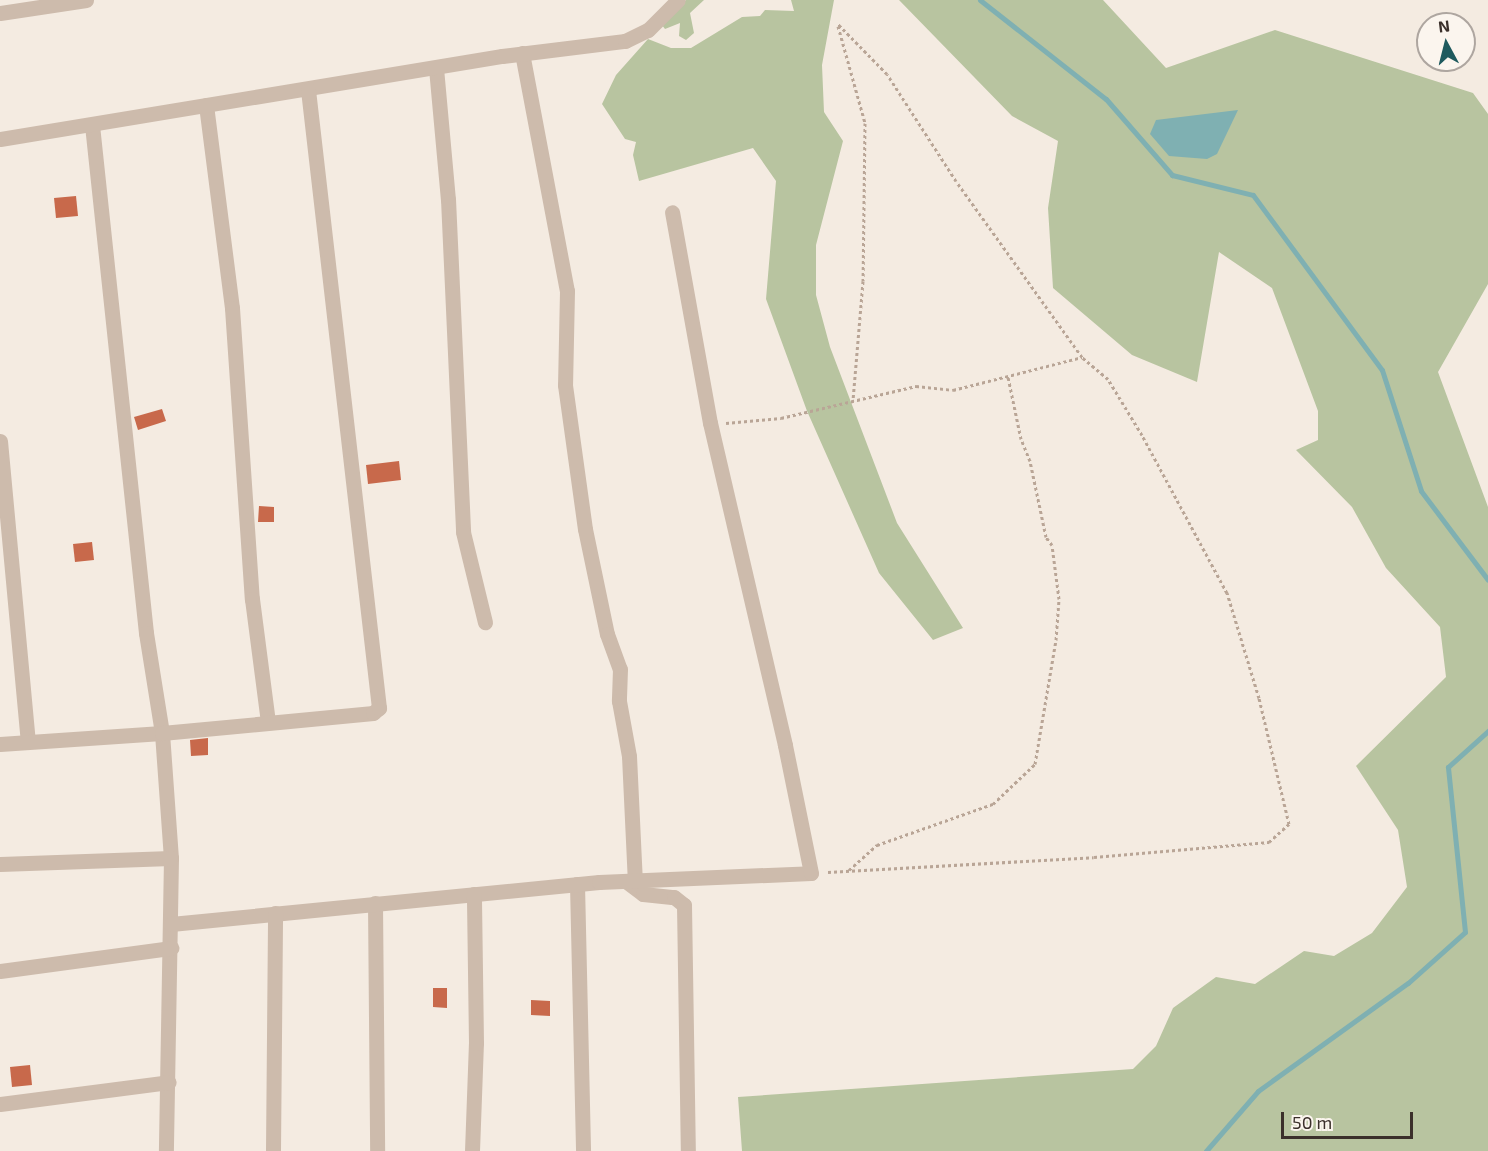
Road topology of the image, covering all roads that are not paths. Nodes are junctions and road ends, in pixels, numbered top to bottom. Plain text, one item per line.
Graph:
1 (86, 0) edge
2 (678, 0) edge
3 (0, 13) edge
4 (522, 53) junction
5 (436, 68) junction
6 (308, 90) junction
7 (206, 105) junction
8 (92, 125) junction
9 (0, 139) edge
10 (672, 212) dead end
11 (0, 441) edge
12 (485, 622) dead end
13 (268, 723) junction
14 (162, 734) junction
15 (28, 742) junction
16 (0, 744) edge
17 (171, 858) junction
18 (0, 864) edge
19 (631, 882) junction
20 (577, 884) junction
21 (474, 894) junction
22 (375, 903) junction
23 (275, 913) junction
24 (171, 924) junction
25 (171, 948) junction
26 (0, 971) edge
27 (169, 1082) junction
28 (0, 1104) edge
29 (166, 1151) edge
30 (273, 1151) edge
31 (377, 1151) edge
32 (472, 1151) edge
33 (583, 1151) edge
34 (688, 1151) edge

1 - 3 street
2 - 4 street
4 - 5 street
4 - 19 street
5 - 6 street
5 - 12 street
6 - 7 street
6 - 13 street
7 - 8 street
7 - 13 street
8 - 9 street
8 - 14 street
10 - 19 street
11 - 15 street
13 - 14 street
14 - 15 street
14 - 17 street
15 - 16 street
17 - 18 street
17 - 24 street
19 - 20 street
19 - 34 street
20 - 21 street
20 - 33 street
21 - 22 street
21 - 32 street
22 - 23 street
22 - 31 street
23 - 24 street
23 - 30 street
24 - 25 street
25 - 26 street
25 - 27 street
27 - 28 street
27 - 29 street

